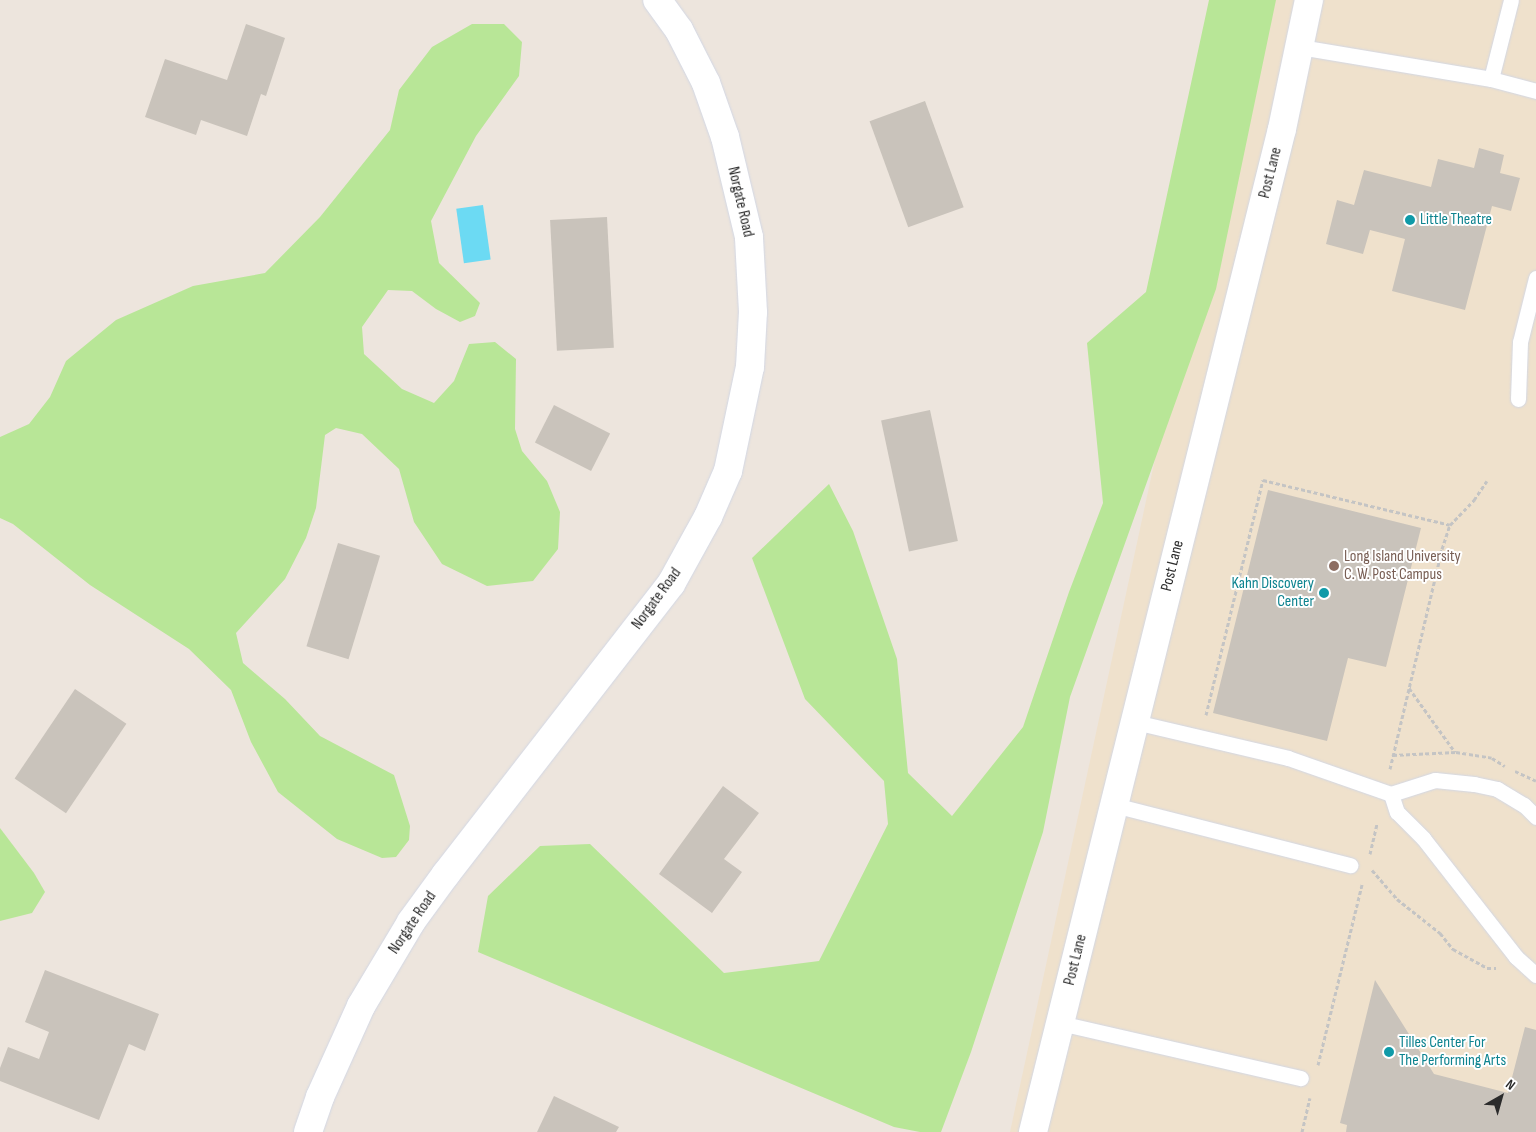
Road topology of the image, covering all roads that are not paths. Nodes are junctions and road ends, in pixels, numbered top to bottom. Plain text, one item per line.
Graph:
1 (657, 0) edge
2 (1309, 0) edge
3 (1511, 0) edge
4 (1300, 47) junction
5 (1491, 79) junction
6 (1536, 91) edge
7 (1536, 278) edge
8 (1518, 399) dead end
9 (1134, 722) junction
10 (1391, 794) junction
11 (1114, 805) junction
12 (1536, 818) edge
13 (1350, 865) dead end
14 (1536, 975) edge
15 (1060, 1023) junction
16 (1300, 1078) dead end
17 (308, 1132) edge
18 (1033, 1132) edge

1 - 17 street, Norgate Road
2 - 4 street, Post Lane
3 - 5 lane
4 - 5 lane
4 - 9 street, Post Lane
5 - 6 lane
7 - 8 lane
9 - 10 lane
9 - 11 street, Post Lane
10 - 12 lane
10 - 14 lane
11 - 13 lane
11 - 15 street, Post Lane
15 - 16 lane
15 - 18 street, Post Lane

